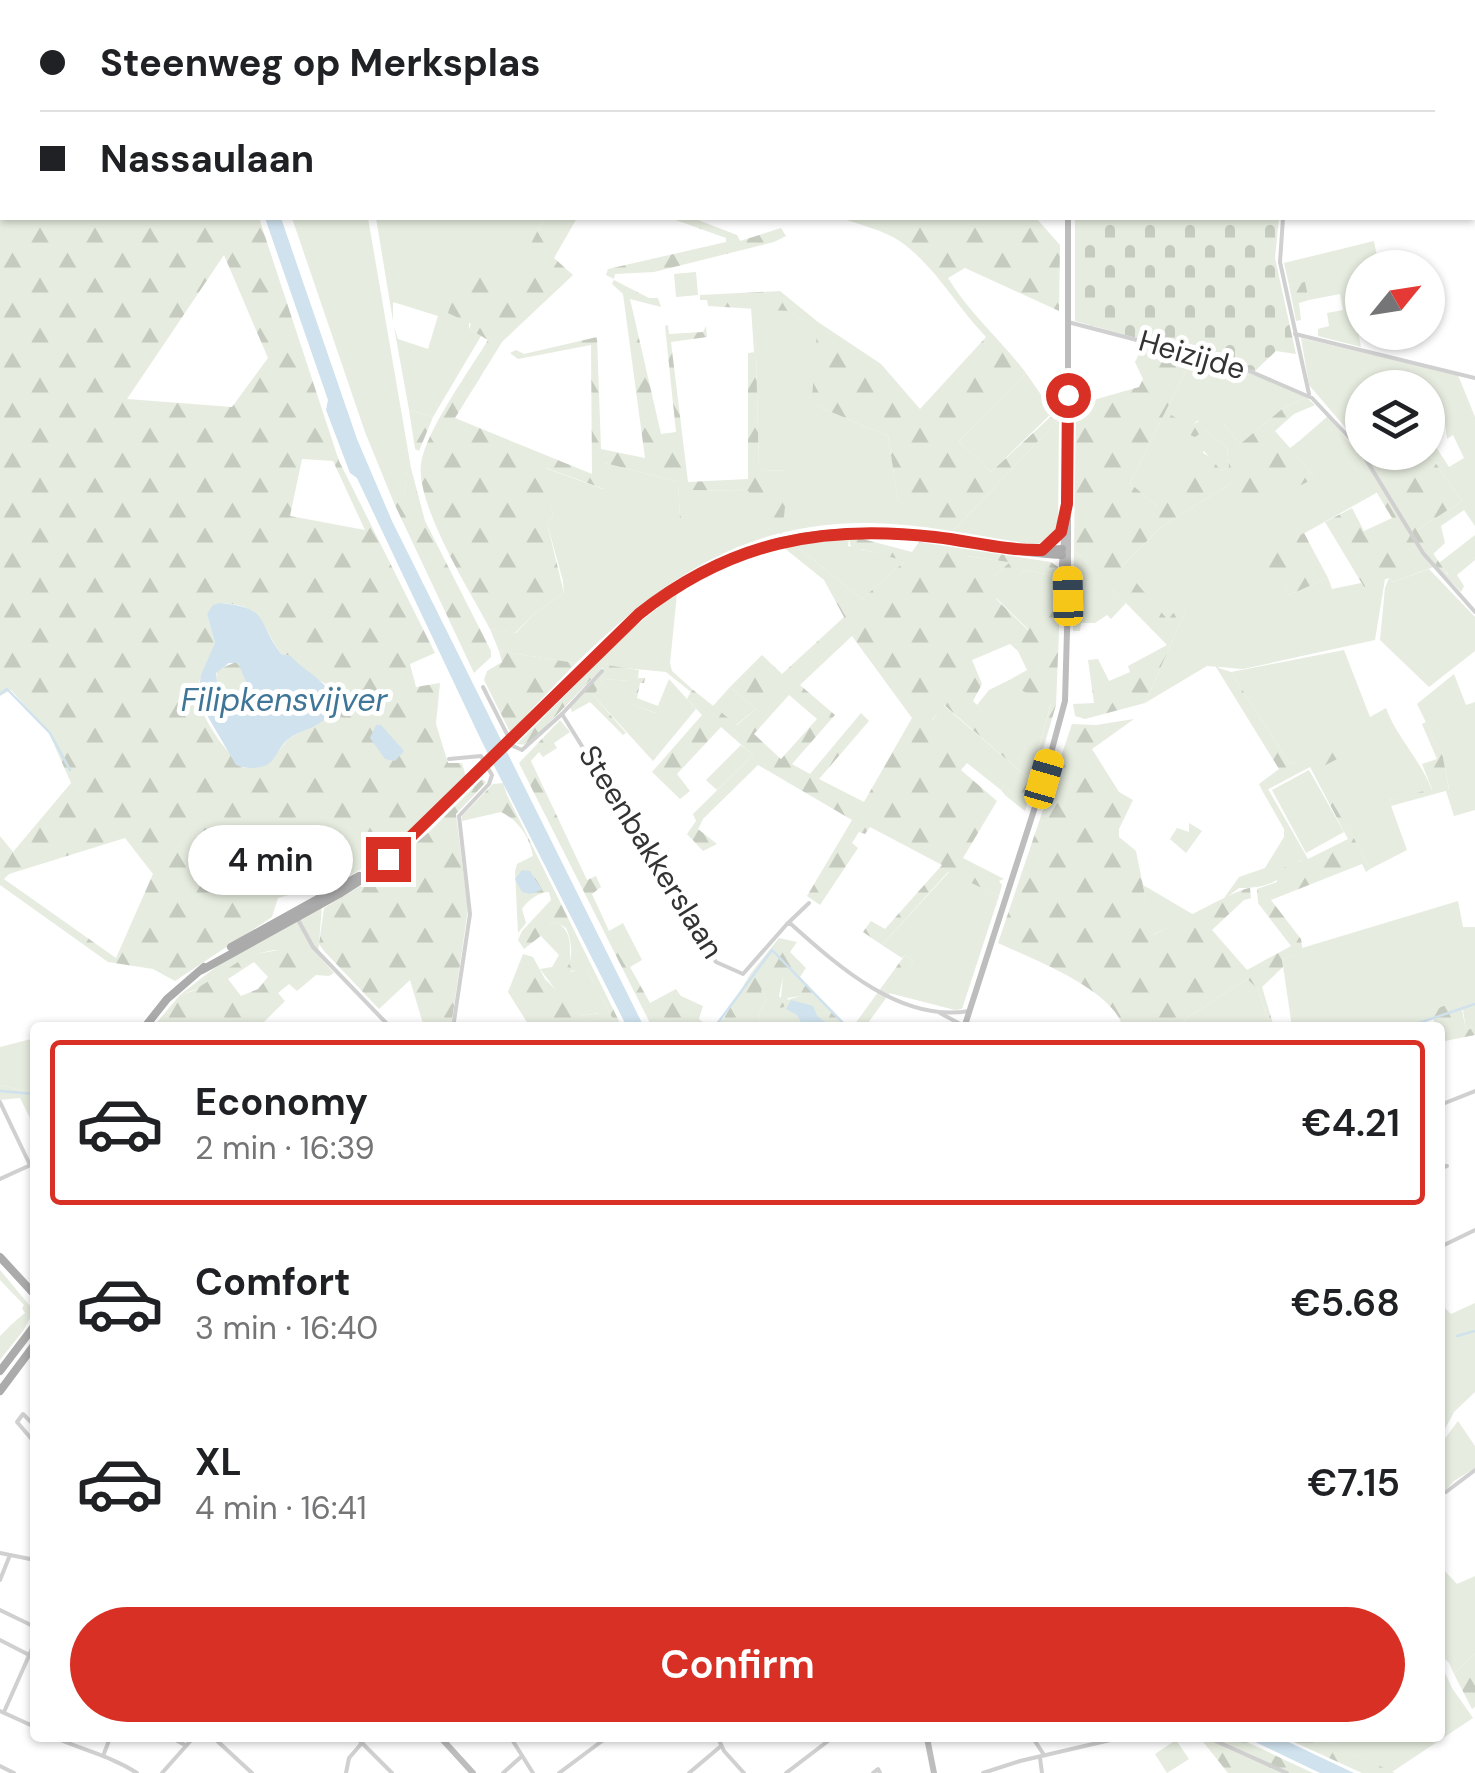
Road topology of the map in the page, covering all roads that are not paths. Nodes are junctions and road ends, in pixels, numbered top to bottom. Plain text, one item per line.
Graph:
1 (1068, 220) edge
2 (1283, 220) edge
3 (1068, 322) junction
4 (1295, 334) junction
5 (1475, 378) edge
6 (1312, 398) junction
7 (1067, 508) junction
8 (1042, 550) junction
9 (1030, 551) junction
10 (1061, 555) junction
11 (1067, 603) junction
12 (1475, 612) edge
13 (602, 671) dead end
14 (483, 687) dead end
15 (562, 714) junction
16 (449, 759) dead end
17 (810, 903) dead end
18 (295, 914) junction
19 (788, 924) junction
20 (936, 1011) junction
21 (969, 1011) junction
22 (149, 1022) edge
23 (385, 1022) edge
24 (454, 1022) edge
25 (955, 1022) edge
26 (966, 1022) edge
27 (1475, 1091) edge
28 (0, 1102) edge
29 (1445, 1104) edge
30 (30, 1160) edge
31 (30, 1165) edge
32 (0, 1179) edge
33 (1475, 1230) edge
34 (1445, 1244) edge
35 (0, 1257) edge
36 (30, 1288) edge
37 (30, 1332) edge
38 (30, 1351) edge
39 (14, 1356) junction
40 (0, 1371) edge
41 (2, 1388) edge
42 (30, 1421) edge
43 (30, 1437) edge
44 (1475, 1470) edge
45 (1446, 1492) dead end
46 (0, 1553) edge
47 (10, 1555) junction
48 (30, 1559) edge
49 (0, 1580) edge
50 (0, 1610) edge
51 (30, 1625) edge
52 (0, 1640) edge
53 (30, 1650) edge
54 (28, 1654) junction
55 (2, 1712) edge
56 (30, 1725) edge
57 (65, 1742) edge
58 (108, 1742) edge
59 (179, 1742) edge
60 (190, 1742) edge
61 (218, 1742) edge
62 (444, 1742) edge
63 (513, 1742) edge
64 (601, 1742) edge
65 (720, 1742) edge
66 (827, 1742) edge
67 (928, 1742) edge
68 (1037, 1742) edge
69 (1102, 1742) edge
70 (1218, 1742) edge
71 (362, 1743) joint
72 (186, 1746) junction
73 (721, 1746) junction
74 (522, 1756) junction
75 (1042, 1756) junction
76 (103, 1758) junction
77 (0, 1766) edge
78 (997, 1772) edge
79 (14, 1773) edge
80 (137, 1773) edge
81 (162, 1773) edge
82 (252, 1773) edge
83 (346, 1773) edge
84 (392, 1773) edge
85 (473, 1773) edge
86 (503, 1773) edge
87 (533, 1773) edge
88 (558, 1773) edge
89 (689, 1773) edge
90 (744, 1773) edge
91 (786, 1773) edge
92 (934, 1773) edge
93 (983, 1773) edge
94 (1042, 1773) edge
95 (1287, 1773) edge

1 - 3 street
2 - 4 street, Heizijde
3 - 6 street, Heizijde
3 - 7 street
4 - 5 street
4 - 6 street, Heizijde
6 - 12 street, Heizijde
7 - 8 street
7 - 10 street
8 - 9 main road
8 - 10 main road
9 - 10 main road
9 - 18 main road, bridge
10 - 11 street
10 - 11 street
11 - 21 street
13 - 15 street
14 - 15 street
15 - 19 street, Steenbakkerslaan
16 - 24 street
17 - 19 street, Steenbakkerslaan
18 - 22 main road
18 - 23 street
19 - 20 street
20 - 21 street
20 - 25 street
21 - 26 street
27 - 29 street
28 - 30 street
31 - 32 street
33 - 34 street
35 - 36 main road
37 - 39 main road
38 - 41 main road
39 - 40 main road
39 - 41 main road
42 - 43 street
44 - 45 street
46 - 47 street
47 - 48 street
47 - 49 street
50 - 51 street
52 - 54 street
53 - 54 street
54 - 55 street
55 - 56 street
57 - 76 street
58 - 76 street
59 - 72 street
60 - 72 street
61 - 82 street
62 - 85 street
63 - 74 street
64 - 88 street
65 - 73 street
66 - 91 street
67 - 92 street
68 - 75 street
69 - 75 street
70 - 95 street
71 - 83 street
71 - 84 street
72 - 81 street
73 - 89 street
73 - 90 street
74 - 86 street
74 - 87 street
75 - 78 street
75 - 94 street
76 - 80 street
77 - 79 street
78 - 93 street

